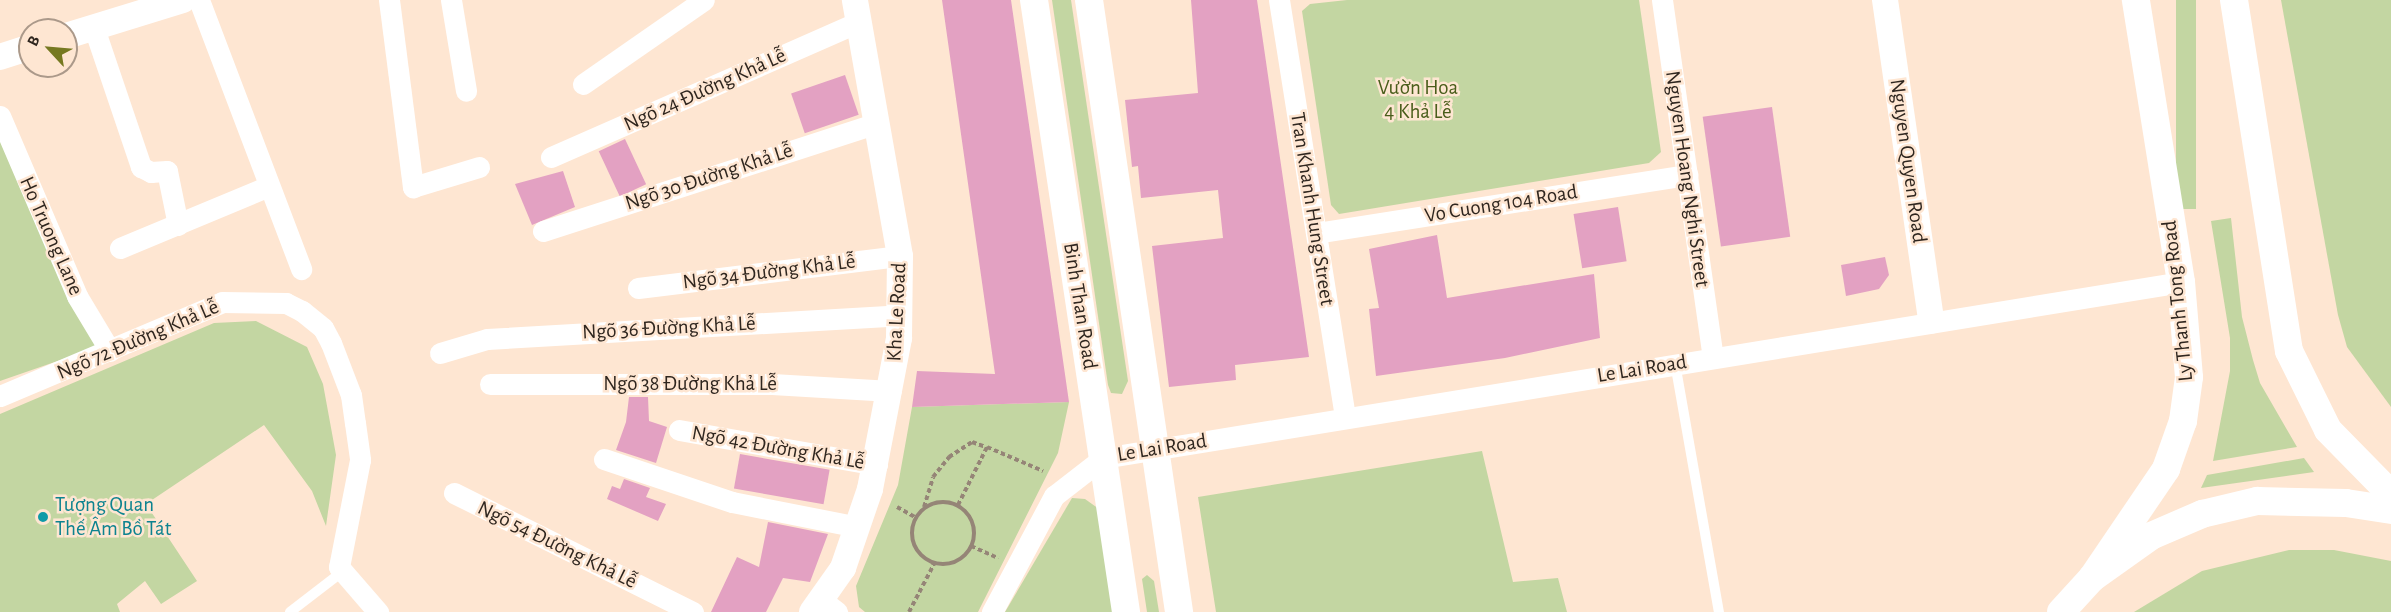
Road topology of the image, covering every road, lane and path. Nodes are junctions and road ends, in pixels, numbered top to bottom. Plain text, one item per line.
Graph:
1 (183, 0) edge
2 (199, 0) edge
3 (389, 0) edge
4 (451, 0) edge
5 (704, 0) edge
6 (1034, 0) edge
7 (1089, 0) edge
8 (1279, 0) edge
9 (1662, 0) edge
10 (1885, 0) edge
11 (2136, 0) edge
12 (2234, 0) edge
13 (151, 5) edge
14 (857, 11) edge
15 (93, 28) junction
16 (78, 32) edge
17 (18, 51) edge
18 (0, 57) edge
19 (583, 84) dead end
20 (466, 91) dead end
21 (0, 116) edge
22 (874, 123) junction
23 (550, 157) dead end
24 (479, 167) dead end
25 (1687, 176) junction
26 (269, 186) junction
27 (178, 225) junction
28 (543, 231) dead end
29 (1316, 233) junction
30 (120, 248) dead end
31 (900, 256) junction
32 (301, 269) dead end
33 (2181, 282) junction
34 (638, 288) dead end
35 (900, 315) junction
36 (1931, 321) junction
37 (110, 351) junction
38 (440, 353) dead end
39 (1713, 357) junction
40 (1675, 363) junction
41 (490, 384) dead end
42 (891, 390) junction
43 (0, 396) edge
44 (1345, 418) junction
45 (679, 430) dead end
46 (987, 447) junction
47 (1155, 449) junction
48 (1102, 458) junction
49 (604, 459) dead end
50 (877, 465) junction
51 (1043, 471) dead end
52 (453, 493) dead end
53 (2391, 494) edge
54 (958, 505) junction
55 (897, 507) dead end
56 (924, 508) junction
57 (2391, 510) edge
58 (917, 518) junction
59 (858, 527) junction
60 (971, 546) junction
61 (999, 558) dead end
62 (935, 562) junction
63 (342, 572) junction
64 (2092, 578) junction
65 (824, 608) edge
66 (290, 612) edge
67 (378, 612) edge
68 (693, 612) edge
69 (909, 612) edge
70 (992, 612) edge
71 (1126, 612) edge
72 (1179, 612) edge
73 (1719, 612) edge
74 (2061, 612) edge

1 - 13 street
2 - 26 street
3 - 24 street
4 - 20 street
5 - 19 street
6 - 48 main road, Binh Than Road
7 - 47 main road
8 - 29 street, Tran Khanh Hung Street
9 - 25 street, Nguyen Hoang Nghi Street
10 - 36 street, Nguyen Quyen Road
11 - 33 main road, Ly Thanh Tong Road
12 - 53 main road
13 - 15 street
14 - 22 street, Kha Le Road
14 - 23 street, Ngõ 24 Đường Khả Lễ
15 - 16 street
15 - 27 street
17 - 18 street
21 - 37 street, Ho Truong Lane
22 - 28 street, Ngõ 30 Đường Khả Lễ
22 - 31 street, Kha Le Road
25 - 29 street, Vo Cuong 104 Road
25 - 39 street, Nguyen Hoang Nghi Street
26 - 27 street
26 - 32 street
27 - 30 street
29 - 44 street, Tran Khanh Hung Street
31 - 34 street, Ngõ 34 Đường Khả Lễ
31 - 35 street, Kha Le Road
33 - 36 street, Le Lai Road
33 - 64 main road, Ly Thanh Tong Road
35 - 38 street, Ngõ 36 Đường Khả Lễ
35 - 42 street, Kha Le Road
36 - 39 street, Le Lai Road
37 - 43 street, Ngõ 72 Đường Khả Lễ
37 - 63 street, Ngõ 72 Đường Khả Lễ
39 - 40 street, Le Lai Road
40 - 44 street, Le Lai Road
40 - 73 lane
41 - 42 street, Ngõ 38 Đường Khả Lễ
42 - 50 street, Kha Le Road
44 - 47 street, Le Lai Road
45 - 50 street, Ngõ 42 Đường Khả Lễ
46 - 51 path
46 - 54 path
46 - 56 path
47 - 48 street, Le Lai Road
47 - 72 main road
48 - 70 street
48 - 71 main road, Binh Than Road
49 - 59 street
50 - 59 street, Kha Le Road
52 - 68 street, Ngõ 54 Đường Khả Lễ
54 - 56 path
54 - 60 path
55 - 58 path
56 - 58 path
57 - 64 main road
58 - 62 path
59 - 65 street, Kha Le Road
60 - 61 path
60 - 62 path
62 - 69 path
63 - 66 lane
63 - 67 street
64 - 74 main road

